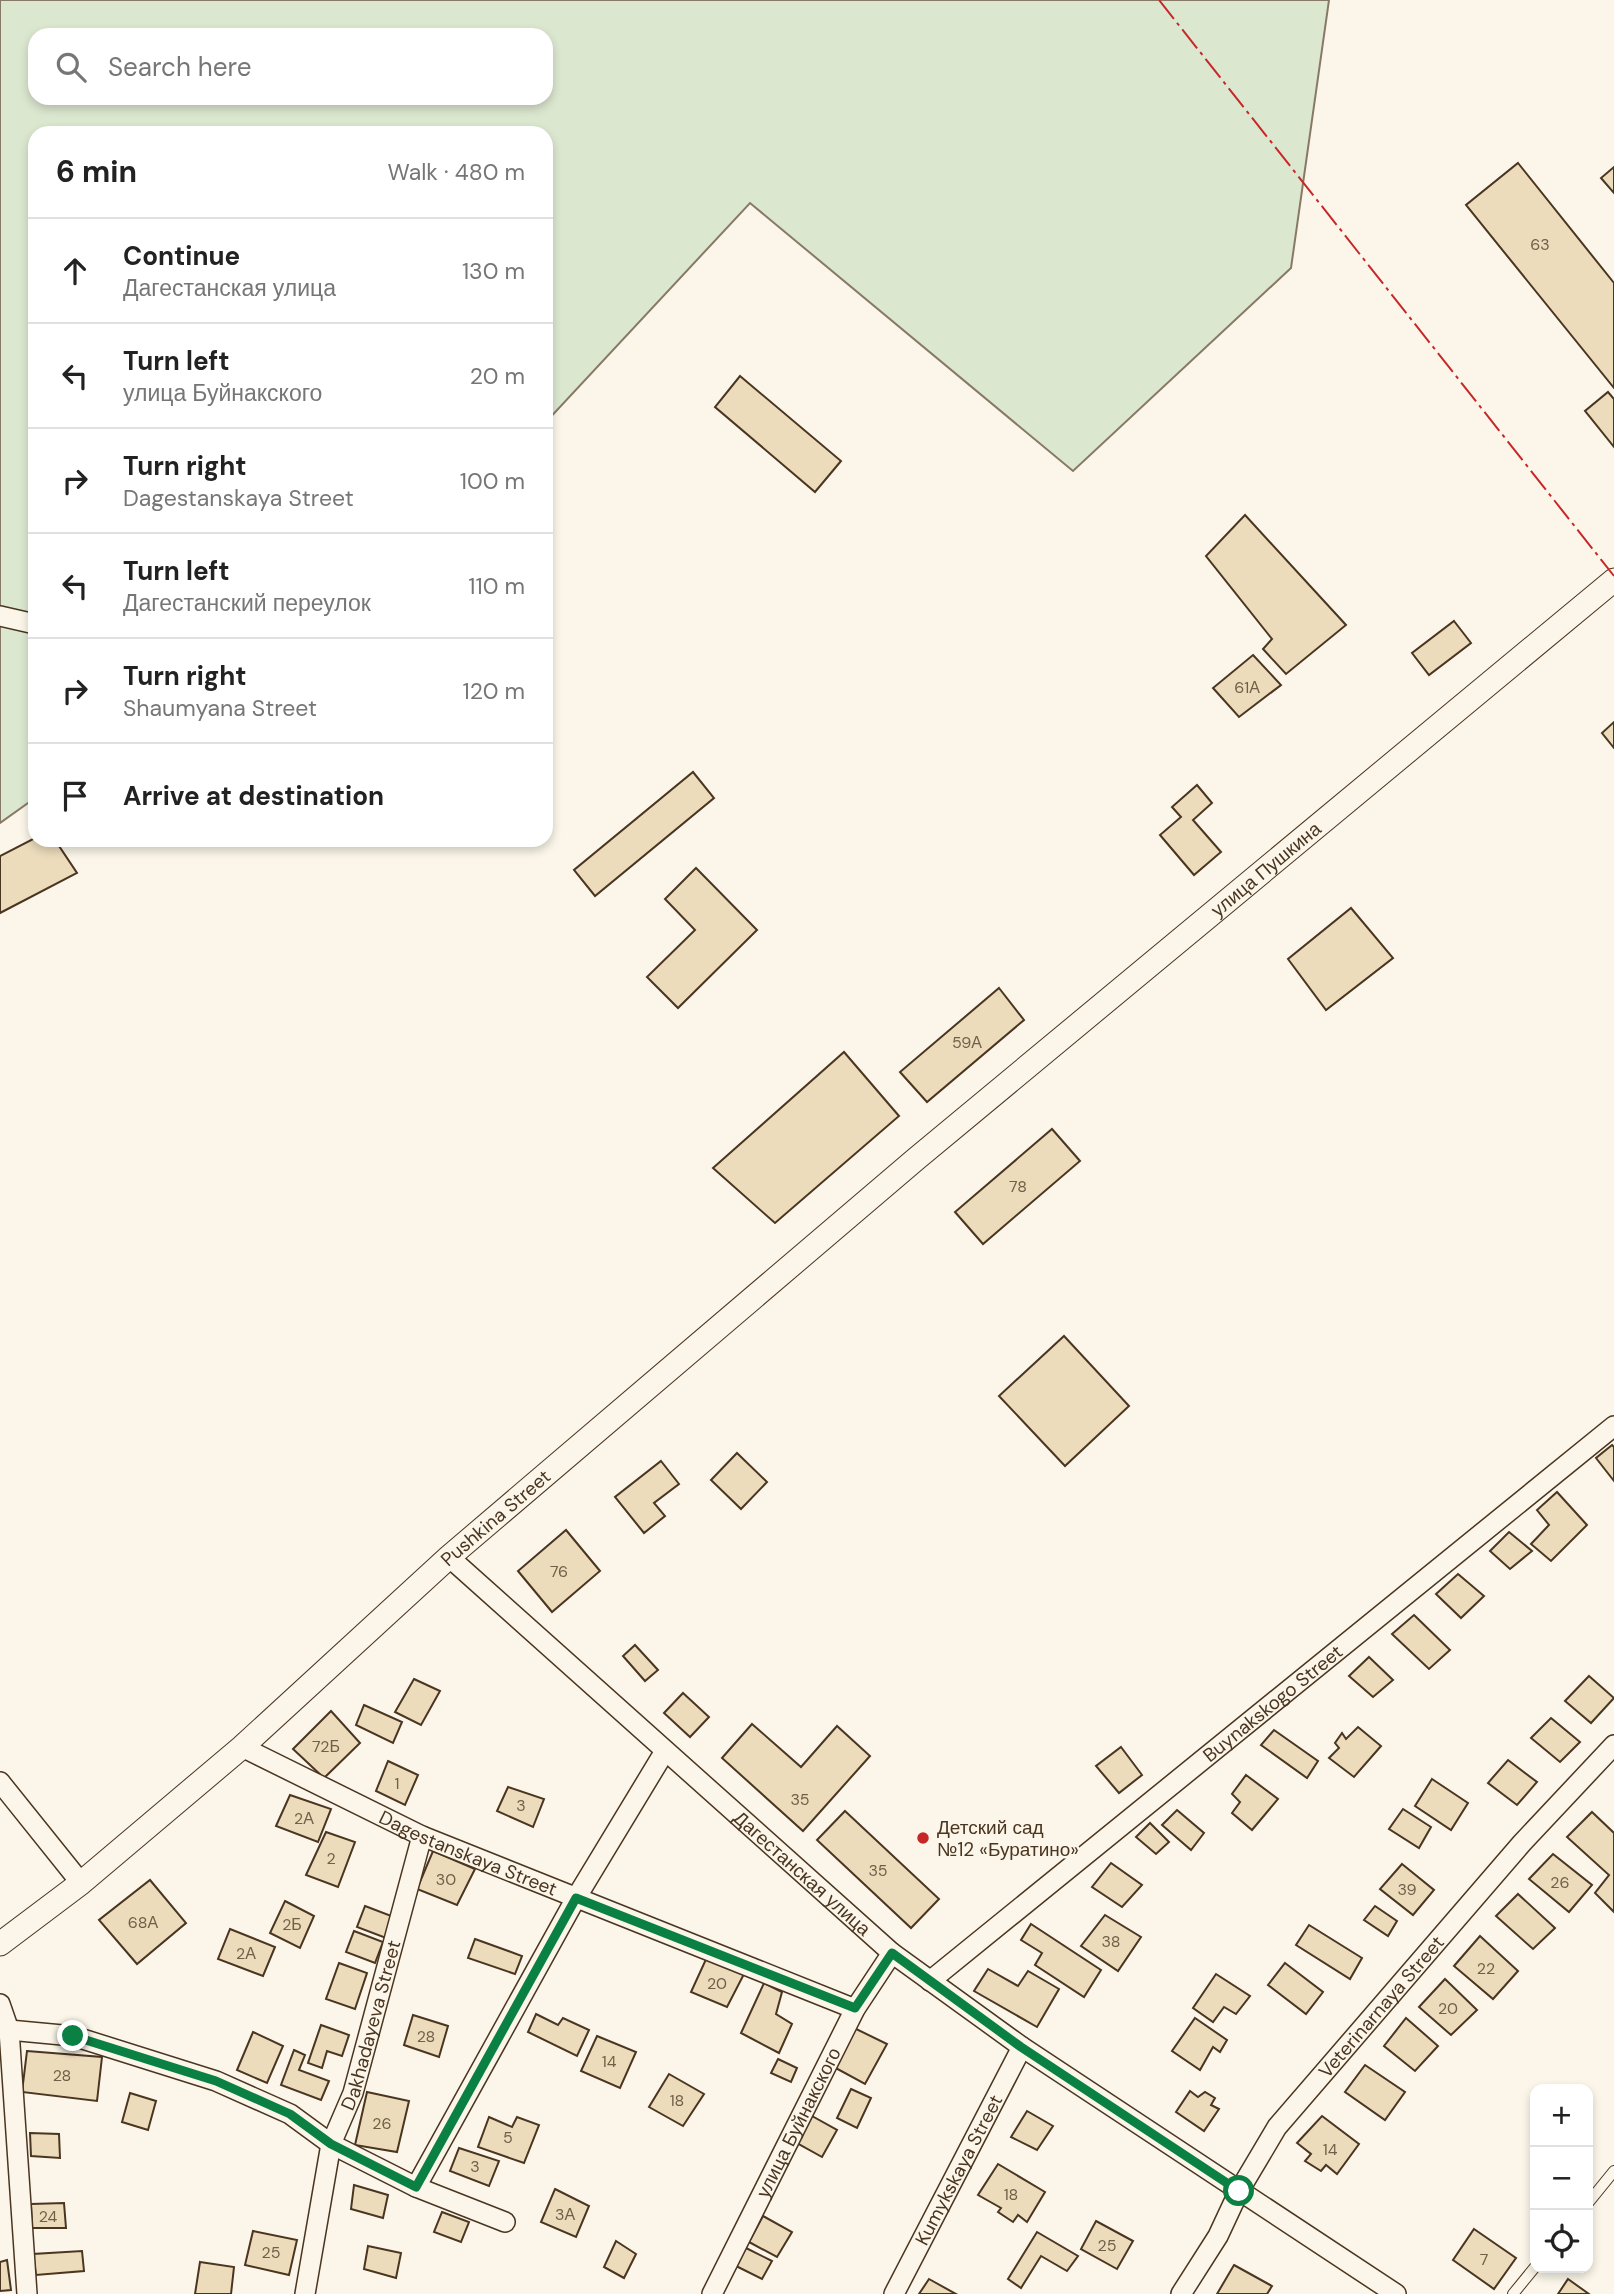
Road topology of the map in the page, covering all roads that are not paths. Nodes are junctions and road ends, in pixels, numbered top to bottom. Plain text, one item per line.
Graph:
1 (1614, 580) edge
2 (0, 616) edge
3 (28, 622) edge
4 (1614, 1426) edge
5 (449, 1557) junction
6 (1614, 1745) edge
7 (242, 1747) junction
8 (665, 1751) junction
9 (0, 1782) edge
10 (422, 1836) junction
11 (81, 1883) junction
12 (576, 1898) junction
13 (0, 1944) edge
14 (892, 1953) junction
15 (930, 1981) junction
16 (0, 2004) edge
17 (855, 2008) junction
18 (9, 2030) junction
19 (1021, 2047) junction
20 (331, 2144) junction
21 (1614, 2171) edge
22 (416, 2187) junction
23 (1239, 2191) junction
24 (1593, 2197) edge
25 (505, 2222) dead end
26 (1530, 2273) edge
27 (27, 2294) edge
28 (305, 2294) edge
29 (712, 2294) edge
30 (894, 2294) edge
31 (1181, 2294) edge
32 (1396, 2294) edge
33 (1513, 2294) edge

1 - 5 street, Pushkina Street
2 - 3 street
4 - 15 street, Buynakskogo Street
5 - 7 street, Pushkina Street
5 - 8 street, Дагестанская улица
6 - 23 street, Veterinarnaya Street
7 - 10 street, Dagestanskaya Street
7 - 11 street, Pushkina Street
8 - 12 street
8 - 14 street, Дагестанская улица
9 - 11 street
10 - 12 street, Dagestanskaya Street
10 - 20 street, Dakhadayeva Street
11 - 13 street, Pushkina Street
12 - 17 street, Dagestanskaya Street
12 - 22 street
14 - 15 street, Дагестанская улица
14 - 17 street, улица Буйнакского
15 - 19 street, Дагестанская улица
16 - 18 street
17 - 29 street, улица Буйнакского
18 - 20 street
18 - 27 street
19 - 23 street, Дагестанская улица
19 - 30 street, Kumykskaya Street
20 - 22 street
20 - 28 street, Dakhadayeva Street
21 - 24 lane
22 - 25 street
23 - 31 street, Veterinarnaya Street
23 - 32 street, Дагестанская улица
26 - 33 lane

